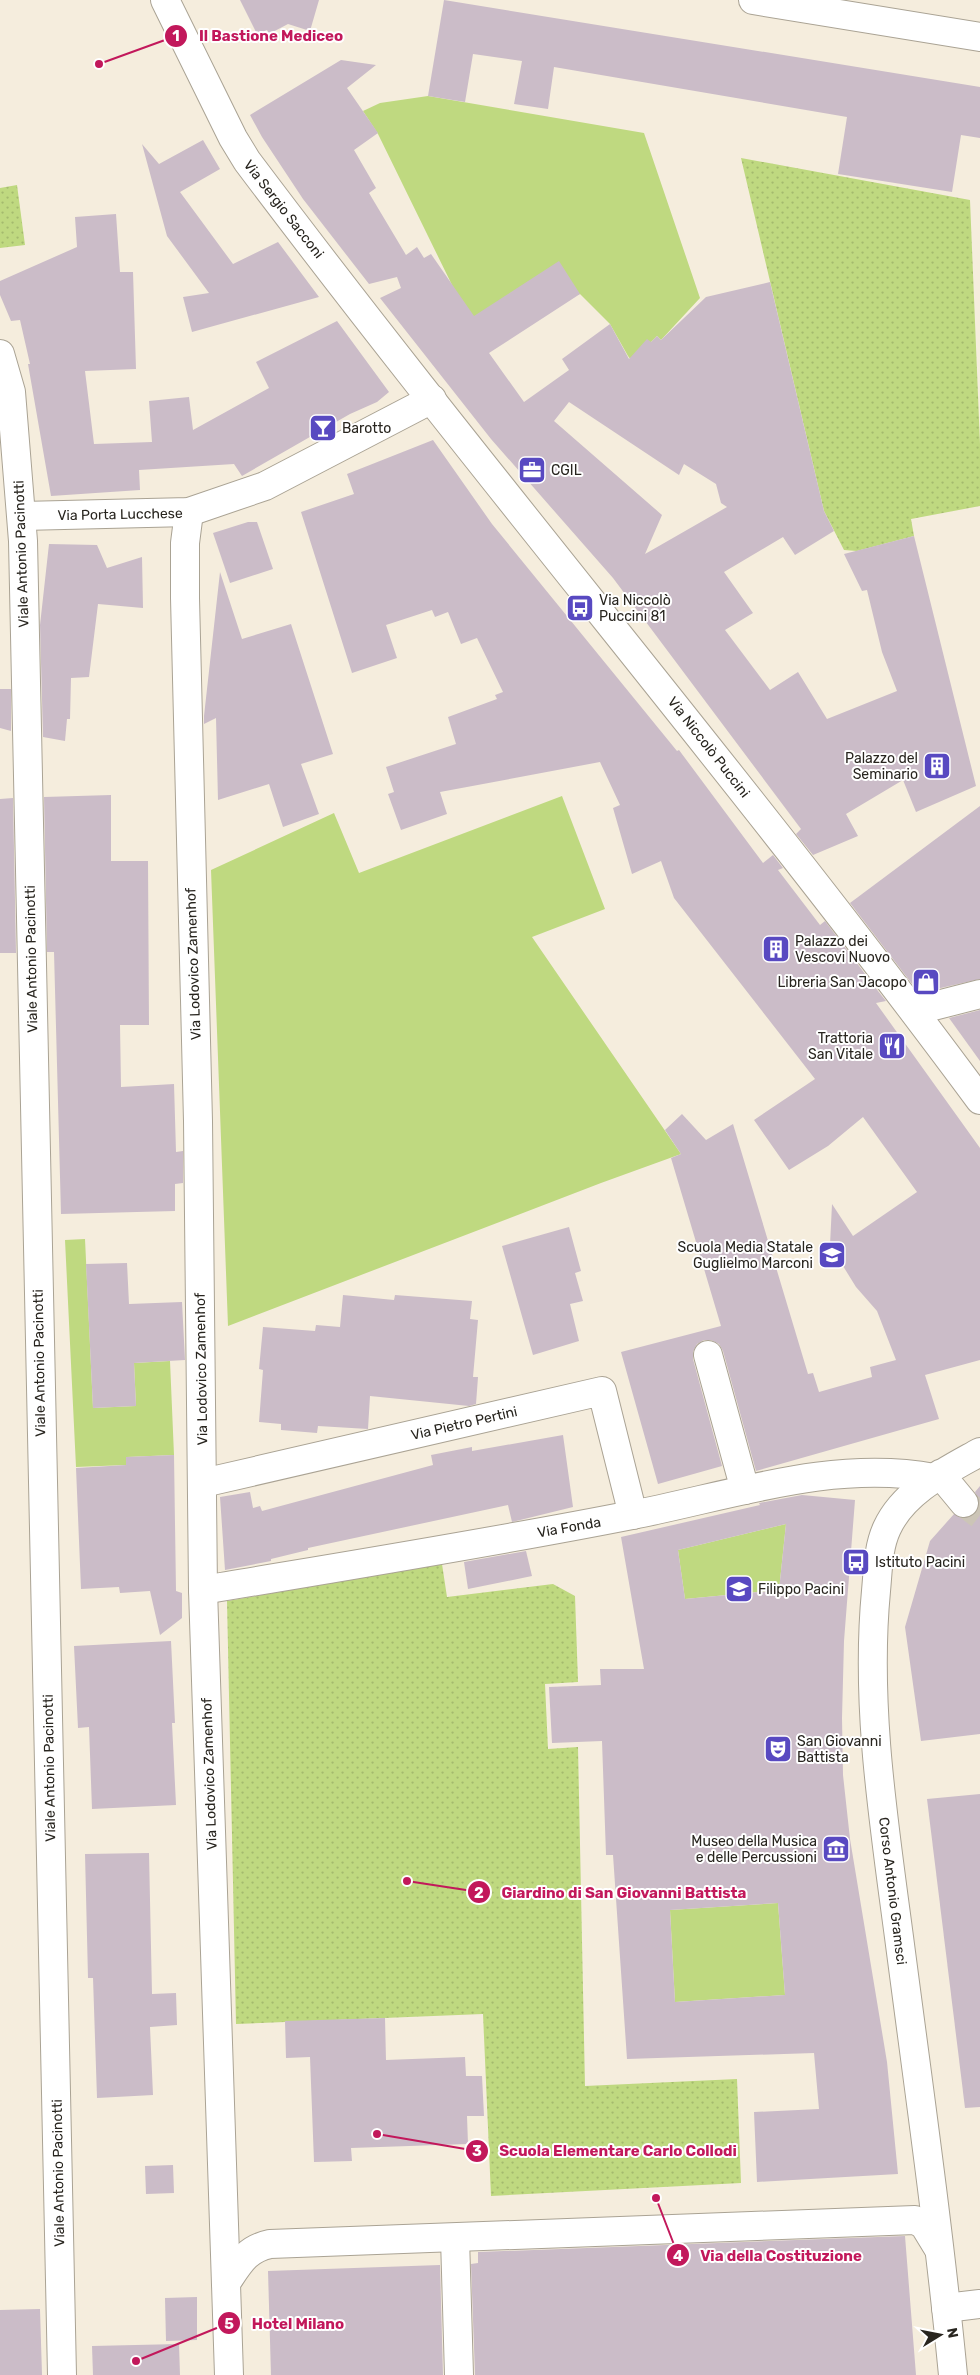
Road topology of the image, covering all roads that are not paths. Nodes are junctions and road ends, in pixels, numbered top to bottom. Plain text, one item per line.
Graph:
1 (165, 0) edge
2 (753, 0) edge
3 (980, 37) edge
4 (0, 354) edge
5 (432, 399) junction
6 (189, 512) junction
7 (22, 516) junction
8 (980, 994) edge
9 (914, 1011) junction
10 (980, 1100) edge
11 (708, 1355) dead end
12 (980, 1452) edge
13 (937, 1476) junction
14 (203, 1483) junction
15 (745, 1490) junction
16 (964, 1503) tunnel mouth
17 (633, 1515) junction
18 (203, 1590) junction
19 (924, 2214) junction
20 (454, 2238) junction
21 (226, 2283) junction
22 (980, 2304) edge
23 (946, 2308) junction
24 (62, 2375) edge
25 (228, 2375) edge
26 (459, 2375) edge
27 (953, 2375) edge

1 - 5 street, Via Sergio Sacconi
2 - 3 street
4 - 7 street, Viale Antonio Pacinotti
5 - 6 street, Via Porta Lucchese
5 - 9 street, Via Niccolò Puccini
6 - 7 street, Via Porta Lucchese
6 - 14 street, Via Lodovico Zamenhof
7 - 24 street, Viale Antonio Pacinotti
8 - 9 street
9 - 10 street, Via Niccolò Puccini
11 - 15 street
12 - 13 street, Corso Antonio Gramsci
13 - 15 street, Via Fonda
13 - 16 street
13 - 19 street, Corso Antonio Gramsci
14 - 17 street, Via Pietro Pertini
14 - 18 street, Via Lodovico Zamenhof
15 - 17 street, Via Fonda
17 - 18 street, Via Fonda
18 - 21 street, Via Lodovico Zamenhof
19 - 20 street
19 - 23 street, Corso Antonio Gramsci
20 - 21 street
20 - 26 street
21 - 25 street, Via Lodovico Zamenhof
22 - 23 street
23 - 27 street, Corso Antonio Gramsci

